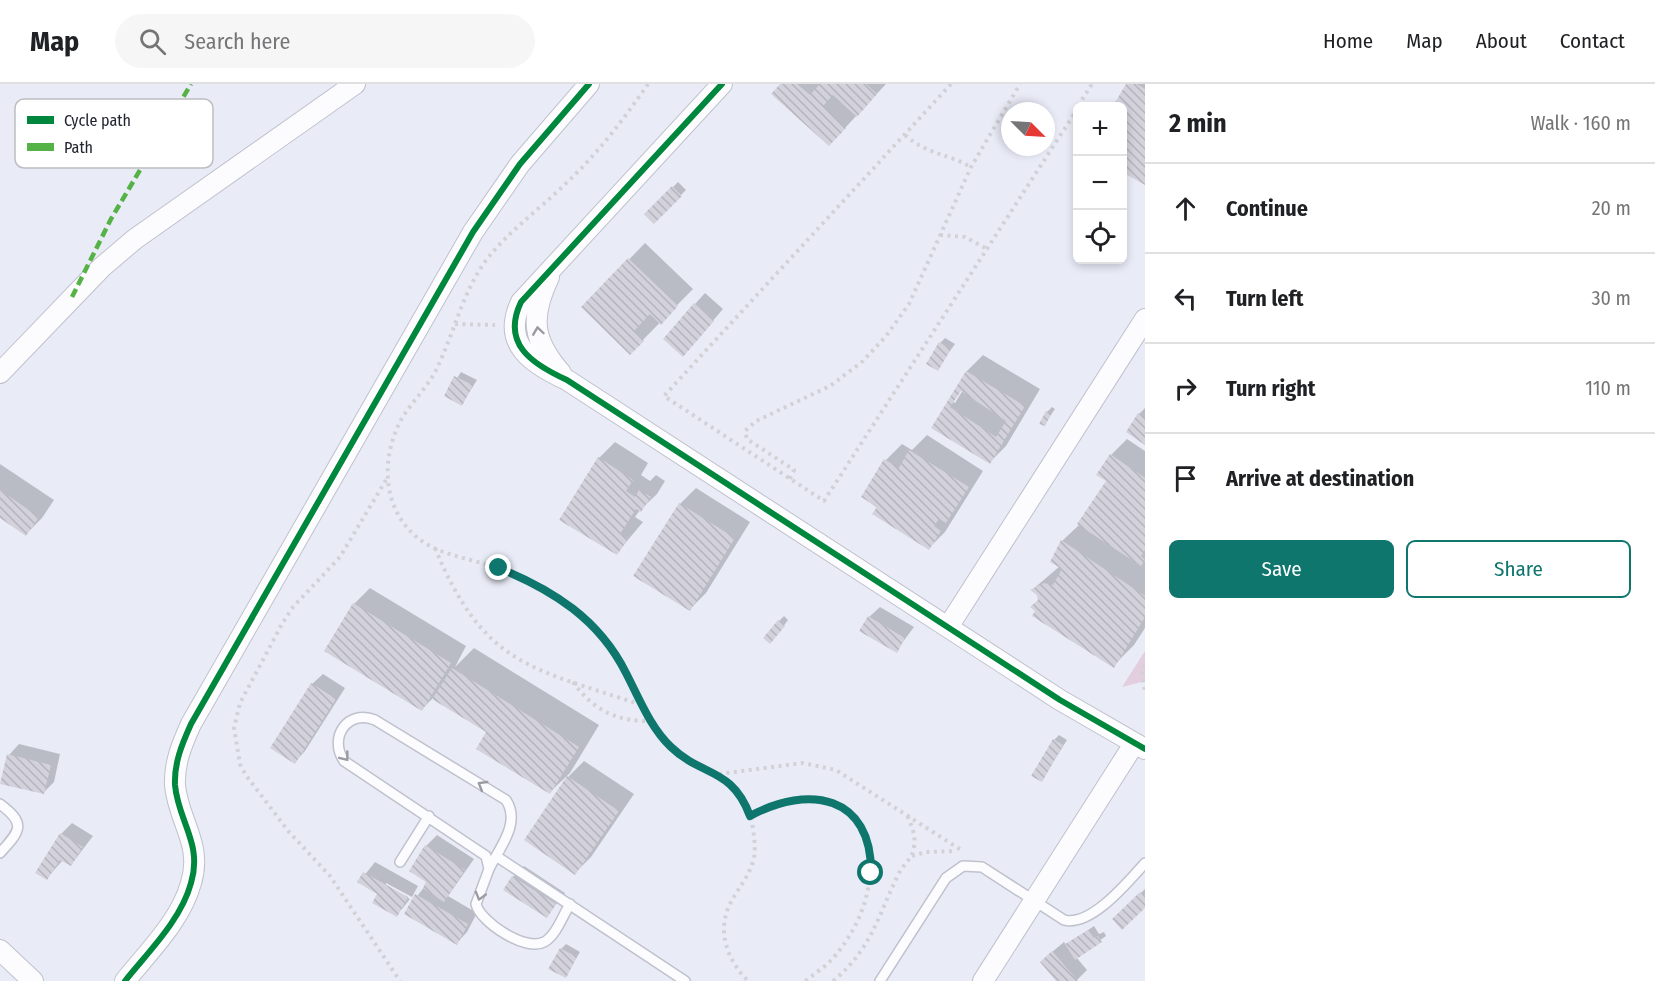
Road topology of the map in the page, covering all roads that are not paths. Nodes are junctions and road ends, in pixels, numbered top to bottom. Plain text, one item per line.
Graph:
1 (355, 84) edge
2 (589, 84) edge
3 (722, 84) edge
4 (556, 265) junction
5 (1145, 320) edge
6 (0, 373) edge
7 (567, 380) junction
8 (948, 627) junction
9 (1140, 747) edge
10 (0, 804) edge
11 (429, 816) junction
12 (0, 853) edge
13 (496, 856) junction
14 (400, 861) dead end
15 (1145, 863) edge
16 (489, 869) junction
17 (1036, 902) junction
18 (570, 904) junction
19 (0, 950) edge
20 (33, 981) edge
21 (125, 981) edge
22 (685, 981) edge
23 (880, 981) edge
24 (983, 981) edge

1 - 6 street
2 - 21 street
3 - 4 street
7 -> 4 street
4 - 7 street
5 - 8 street
7 - 8 street
8 - 9 street
9 - 17 street
10 - 12 lane
13 -> 11 lane
11 - 14 lane
11 - 16 lane
13 - 16 lane
13 - 18 lane
15 - 17 lane
16 -> 18 lane
17 - 23 lane
17 - 24 street
18 - 22 lane
19 - 20 street

